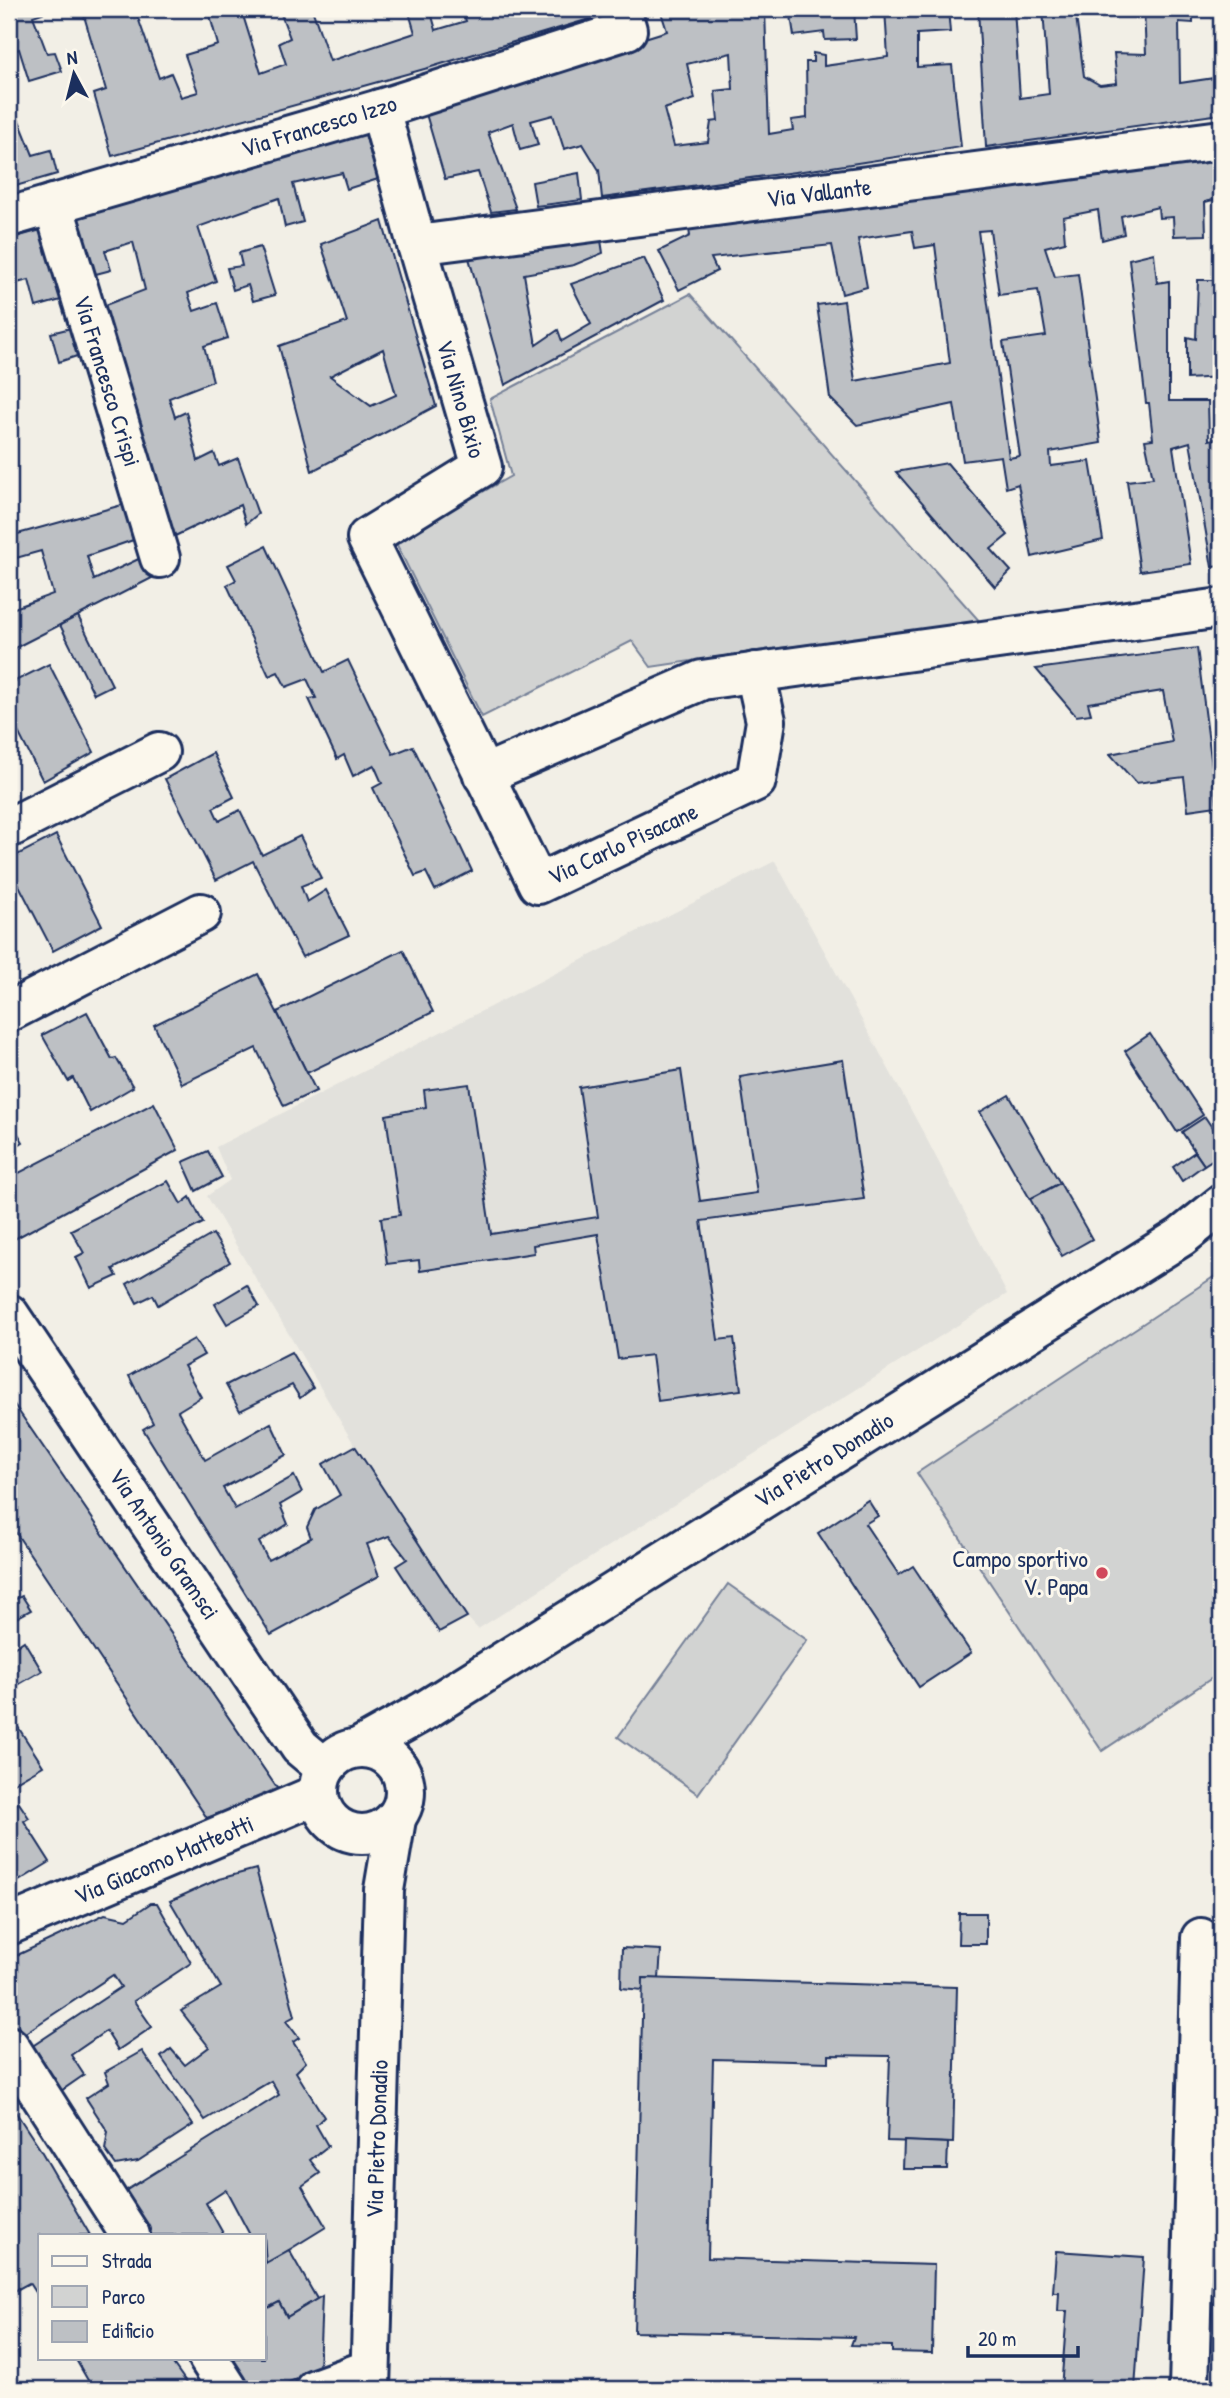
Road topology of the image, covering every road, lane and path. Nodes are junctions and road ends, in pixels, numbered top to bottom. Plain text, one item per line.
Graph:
1 (624, 19) edge
2 (380, 108) junction
3 (1221, 140) edge
4 (53, 204) junction
5 (9, 217) edge
6 (417, 246) junction
7 (160, 558) dead end
8 (1220, 616) edge
9 (755, 672) junction
10 (159, 752) dead end
11 (483, 775) junction
12 (9, 828) edge
13 (201, 913) dead end
14 (9, 1012) edge
15 (1221, 1205) edge
16 (9, 1314) edge
17 (424, 1711) junction
18 (358, 1748) junction
19 (321, 1781) junction
20 (405, 1782) junction
21 (396, 1819) junction
22 (338, 1828) junction
23 (384, 1890) junction
24 (9, 1925) edge
25 (1201, 1938) dead end
26 (9, 2046) edge
27 (129, 2234) edge
28 (1207, 2236) edge
29 (209, 2360) edge
30 (370, 2379) edge
31 (228, 2389) edge
32 (315, 2389) edge
33 (1189, 2389) edge

1 - 2 street, Via Francesco Izzo
2 - 4 street, Via Francesco Izzo
2 - 6 street, Via Nino Bixio
3 - 6 street, Via Vallante
4 - 5 street, Via Francesco Izzo
4 - 7 street, Via Francesco Crispi
6 - 11 street, Via Nino Bixio
8 - 9 street
9 - 11 street
9 - 11 street, Via Carlo Pisacane
10 - 12 street
13 - 14 street
15 - 17 street, Via Pietro Donadio
16 - 19 street, Via Antonio Gramsci
17 - 18 street, Via Pietro Donadio
17 - 20 street, Via Pietro Donadio
18 - 19 street, Via Pietro Donadio
18 - 20 street
19 - 22 street
19 - 24 street, Via Giacomo Matteotti
20 - 21 street, Via Pietro Donadio
21 - 22 street
21 - 23 street, Via Pietro Donadio
22 - 23 street
23 - 30 street, Via Pietro Donadio
25 - 28 street
26 - 27 street
28 - 33 street
29 - 31 street
30 - 32 street

